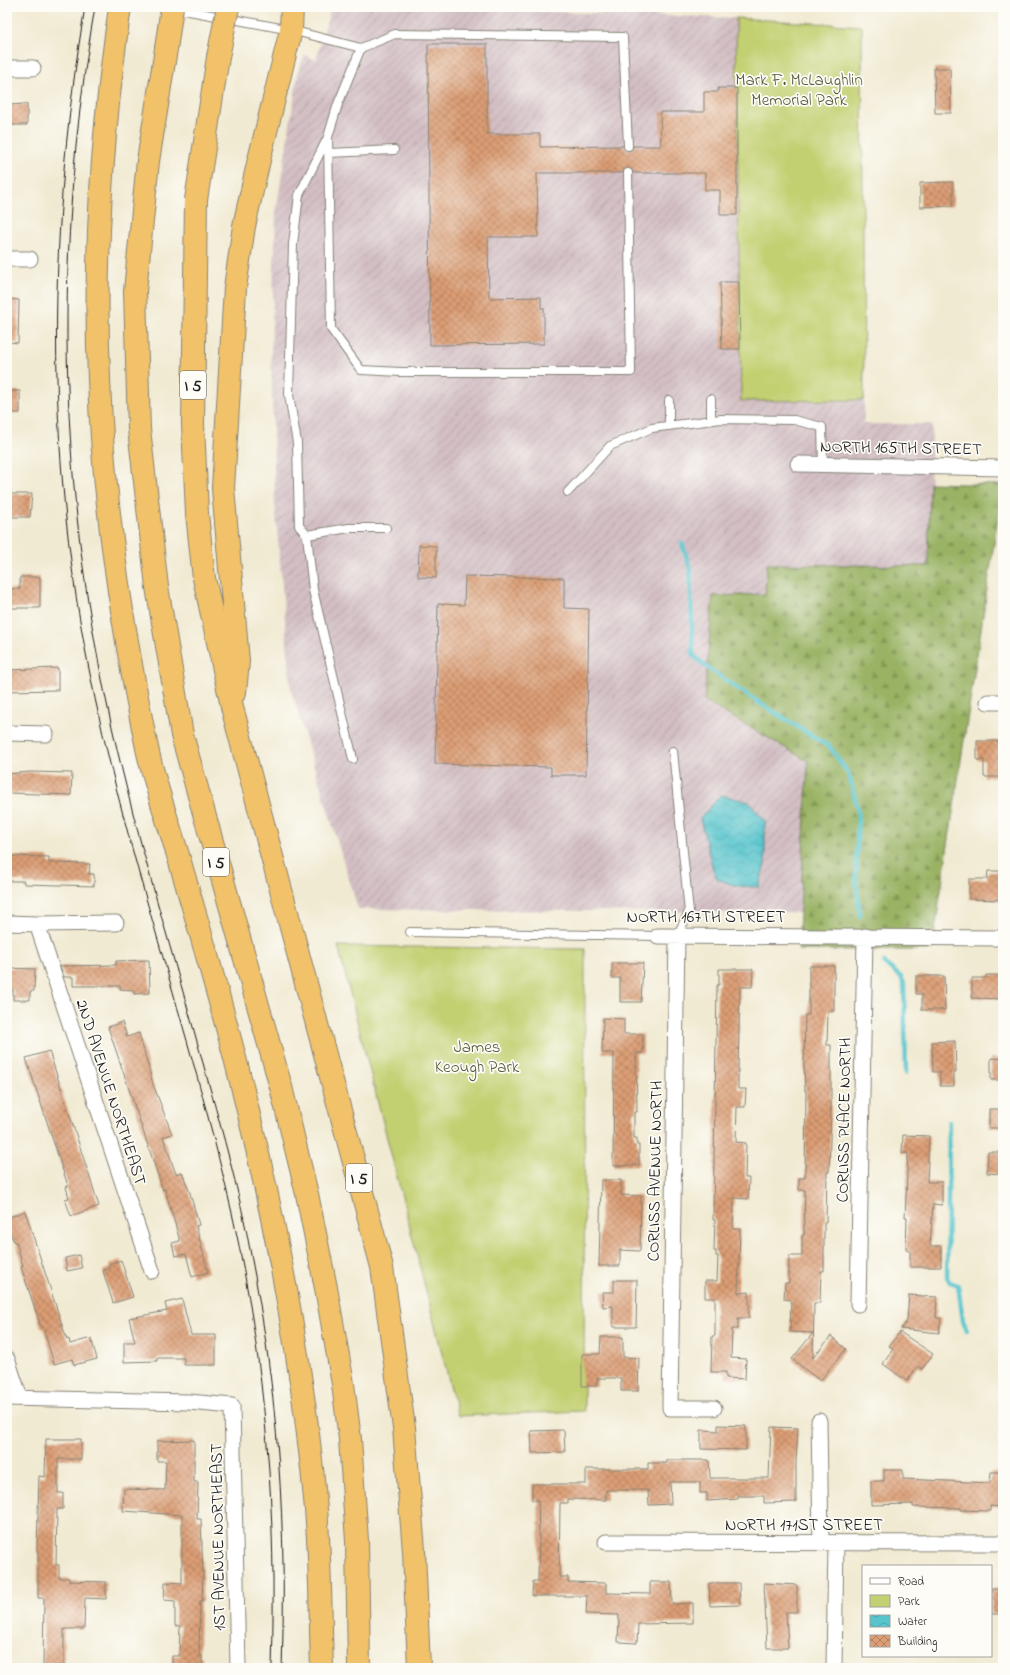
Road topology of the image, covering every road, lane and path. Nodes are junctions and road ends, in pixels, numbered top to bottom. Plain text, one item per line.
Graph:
1 (120, 7) edge
2 (168, 7) edge
3 (172, 7) edge
4 (228, 7) edge
5 (292, 7) edge
6 (291, 30) junction
7 (360, 48) junction
8 (7, 68) edge
9 (33, 68) dead end
10 (328, 137) junction
11 (628, 146) dead end
12 (394, 150) dead end
13 (329, 153) junction
14 (628, 173) dead end
15 (7, 259) edge
16 (30, 259) dead end
17 (711, 399) dead end
18 (669, 400) dead end
19 (711, 420) junction
20 (669, 426) junction
21 (798, 464) dead end
22 (823, 464) junction
23 (1003, 468) edge
24 (568, 492) dead end
25 (386, 528) dead end
26 (307, 535) junction
27 (988, 702) dead end
28 (1003, 702) edge
29 (233, 711) junction
30 (7, 733) edge
31 (46, 734) dead end
32 (673, 751) dead end
33 (353, 759) dead end
34 (7, 923) edge
35 (116, 923) dead end
36 (37, 924) junction
37 (410, 932) dead end
38 (658, 936) joint
39 (677, 936) junction
40 (865, 936) junction
41 (1003, 938) edge
42 (152, 1271) dead end
43 (858, 1304) dead end
44 (7, 1359) edge
45 (14, 1398) edge
46 (714, 1408) dead end
47 (819, 1421) dead end
48 (606, 1542) dead end
49 (828, 1544) junction
50 (1003, 1544) edge
51 (418, 1664) edge
52 (238, 1668) edge
53 (322, 1668) edge
54 (359, 1668) edge
55 (834, 1668) edge

1 - 53 highway
2 - 6 lane
3 - 54 highway, I 5, bridge
4 - 29 highway, I 5, bridge
5 - 6 highway
6 - 7 lane
6 - 29 highway
7 - 10 lane
7 - 11 lane
8 - 9 street
10 - 13 lane
10 - 26 lane
12 - 13 lane
13 - 14 lane
15 - 16 street
17 - 19 lane
18 - 20 lane
19 - 20 lane
19 - 22 lane
20 - 24 lane
21 - 22 street, NORTH 165TH STREET
22 - 23 street, NORTH 165TH STREET
25 - 26 lane
26 - 33 lane
27 - 28 street
29 - 51 highway, I 5
30 - 31 street
32 - 39 lane
34 - 36 street
35 - 36 street
36 - 42 street, 2ND AVENUE NORTHEAST
37 - 38 lane, NORTH 167TH STREET
38 - 39 street, NORTH 167TH STREET
39 - 40 street, NORTH 167TH STREET
39 - 46 street, CORLISS AVENUE NORTH
40 - 41 street, NORTH 167TH STREET
40 - 43 street, CORLISS PLACE NORTH
44 - 45 street
45 - 52 street, 1ST AVENUE NORTHEAST
47 - 49 street
48 - 49 street, NORTH 171ST STREET
49 - 50 street, NORTH 171ST STREET
49 - 55 street

